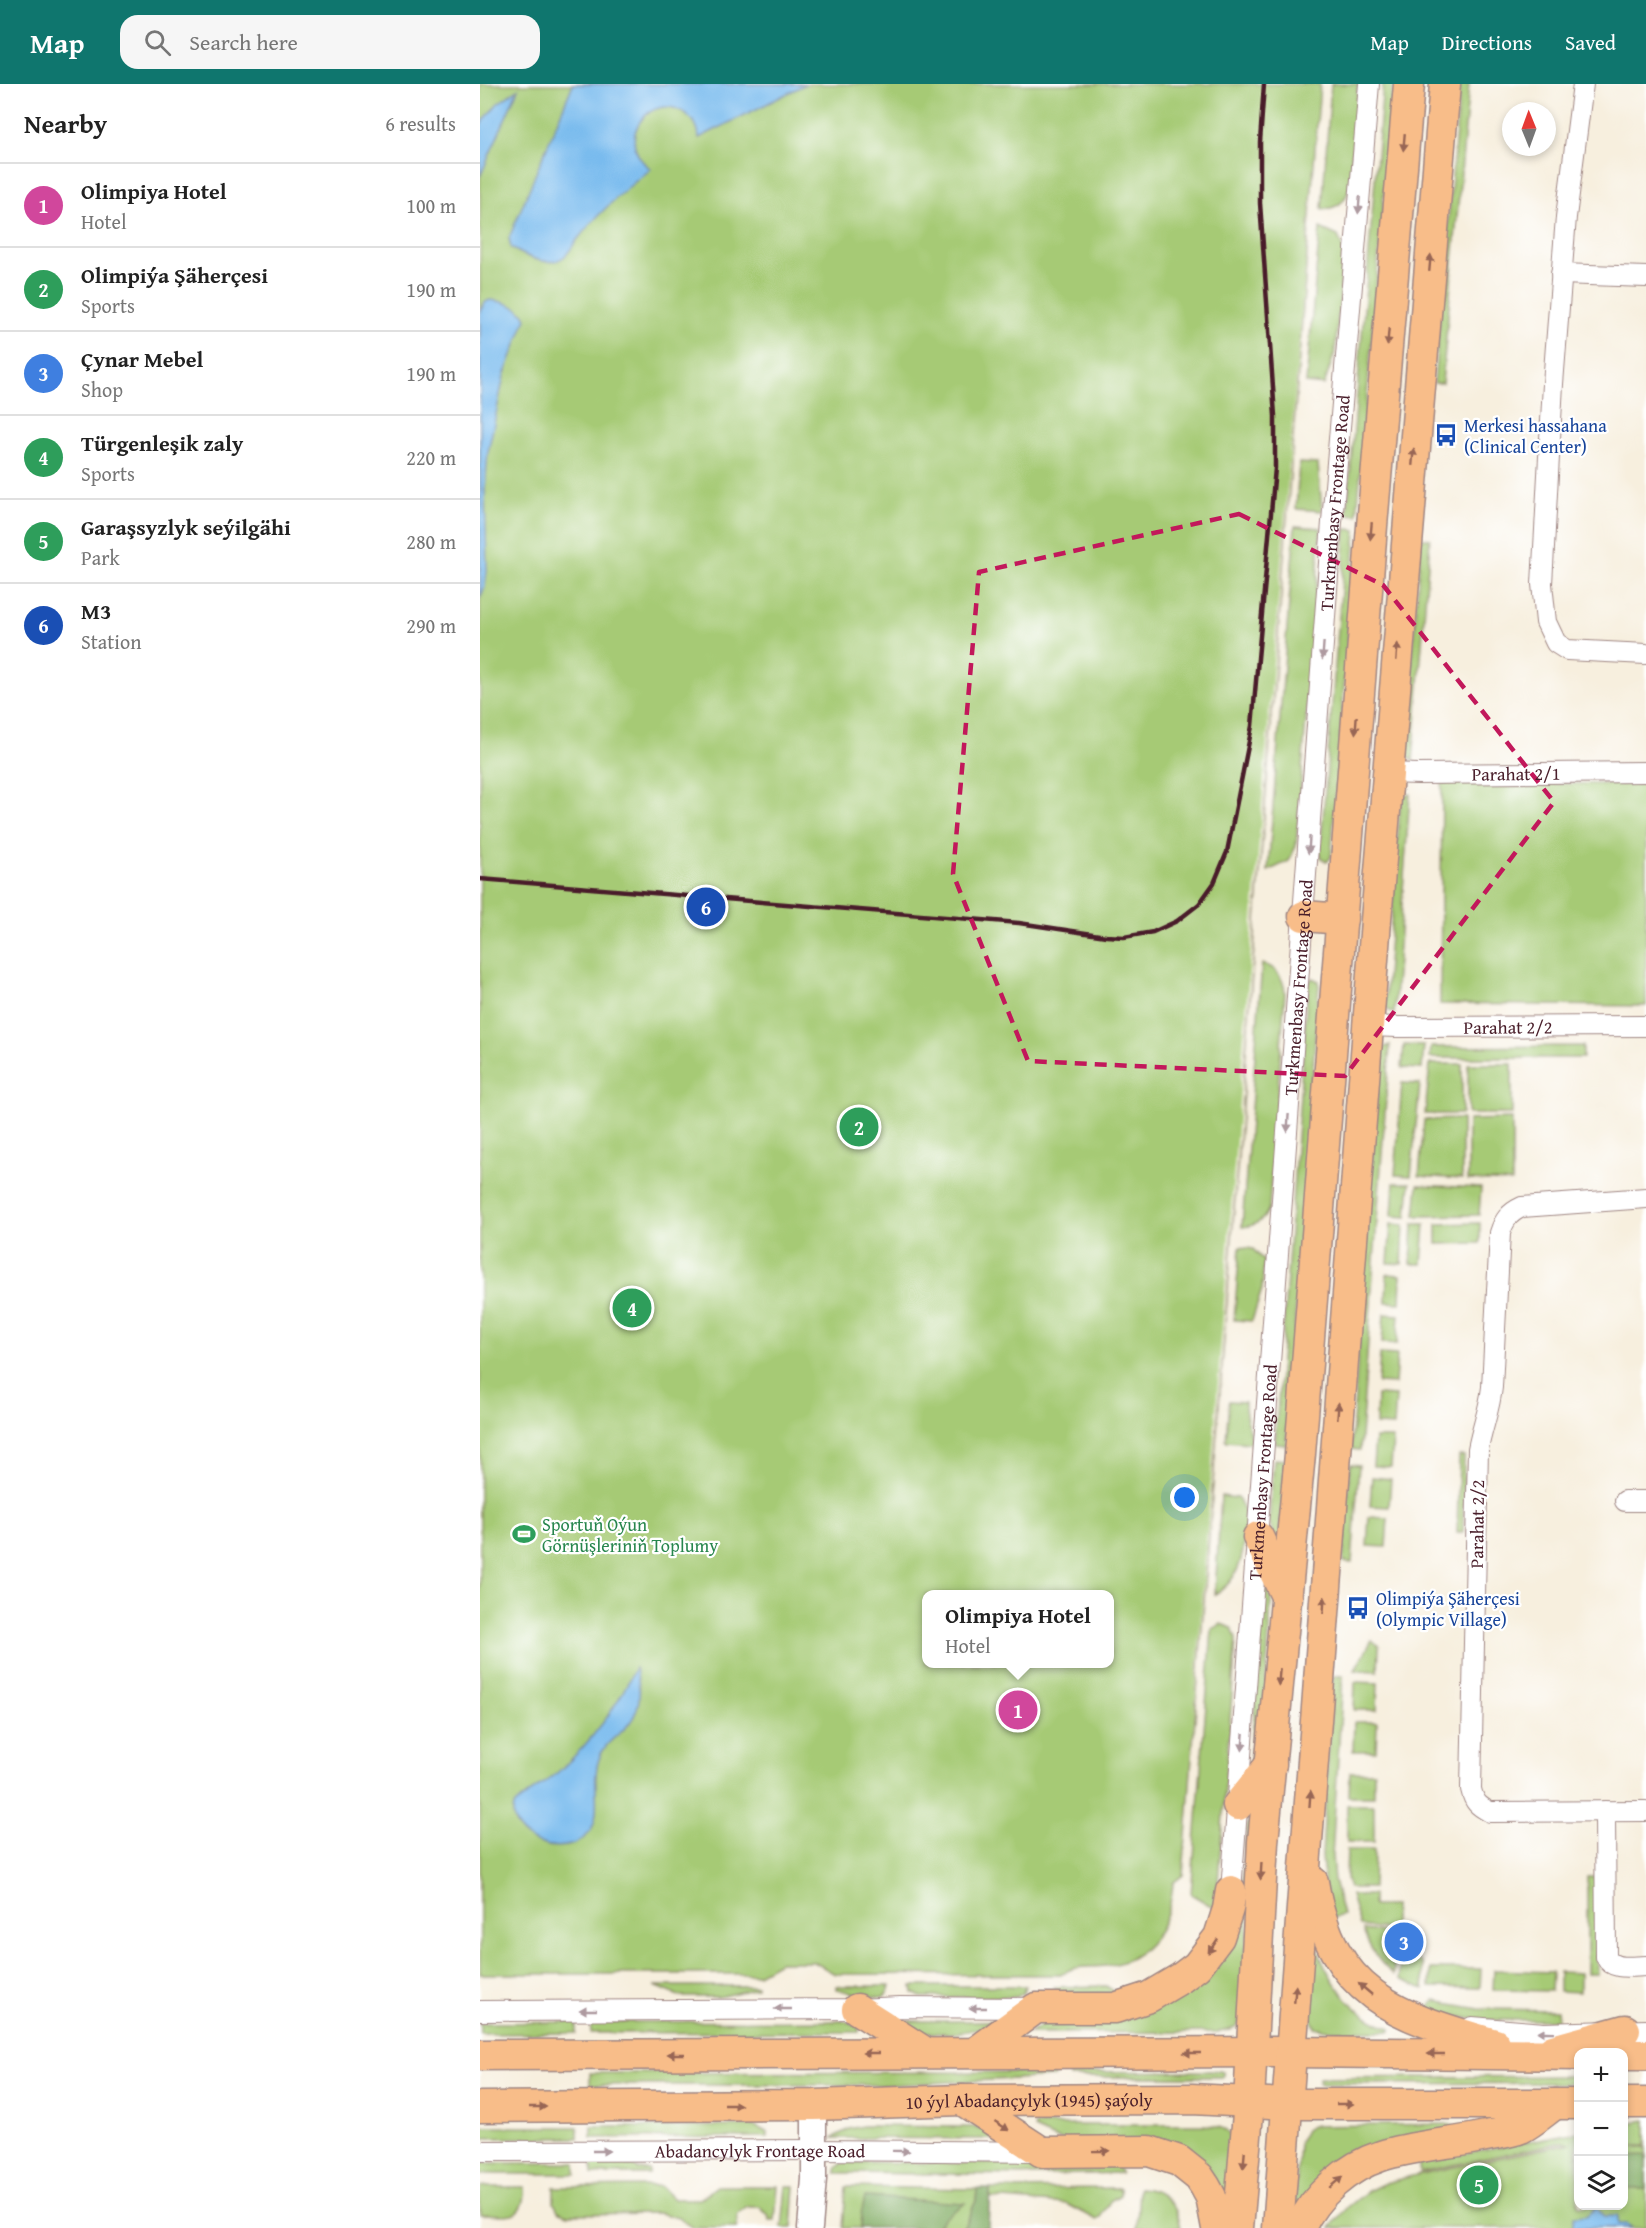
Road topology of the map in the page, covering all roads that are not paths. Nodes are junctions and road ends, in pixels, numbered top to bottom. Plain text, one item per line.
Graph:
1 (1369, 84) edge
2 (1409, 84) edge
3 (1445, 84) edge
4 (1583, 84) edge
5 (1561, 274) junction
6 (1646, 277) edge
7 (1646, 654) edge
8 (1646, 772) edge
9 (1387, 773) junction
10 (1304, 916) junction
11 (1342, 919) junction
12 (1368, 1026) junction
13 (1646, 1026) edge
14 (1646, 1198) edge
15 (1625, 1501) dead end
16 (1646, 1501) edge
17 (1258, 1537) junction
18 (1287, 1598) junction
19 (1271, 1764) junction
20 (1238, 1805) junction
21 (1605, 1811) junction
22 (1646, 1811) edge
23 (1306, 1844) junction
24 (1231, 1891) joint
25 (1646, 1966) edge
26 (1036, 2008) junction
27 (857, 2009) junction
28 (480, 2011) edge
29 (1406, 2015) junction
30 (1632, 2038) edge
31 (976, 2052) junction
32 (1290, 2052) junction
33 (926, 2053) junction
34 (1251, 2053) junction
35 (480, 2055) edge
36 (1536, 2055) junction
37 (1574, 2055) edge
38 (1646, 2055) edge
39 (962, 2100) junction
40 (1249, 2102) junction
41 (1628, 2103) edge
42 (1646, 2103) edge
43 (1287, 2104) junction
44 (1567, 2104) edge
45 (814, 2105) junction
46 (480, 2107) edge
47 (814, 2150) junction
48 (480, 2151) edge
49 (1042, 2152) junction
50 (810, 2228) edge
51 (1217, 2228) edge
52 (1238, 2228) edge
53 (1278, 2228) edge
54 (1300, 2228) edge

1 -> 10 street, Turkmenbasy Frontage Road
2 -> 11 main road
9 -> 3 main road
4 - 5 street
5 - 6 street
5 - 7 street
8 - 9 street, Parahat 2/1
9 - 12 main road
10 - 11 main road
10 -> 17 street, Turkmenbasy Frontage Road
11 - 18 main road
12 - 13 street, Parahat 2/2
23 -> 12 main road
14 - 21 street, Parahat 2/2
15 - 16 street
17 - 18 main road
17 -> 20 street, Turkmenbasy Frontage Road
18 -> 19 main road
19 - 20 main road
19 -> 34 main road
20 - 24 street, Turkmenbasy Frontage Road
21 - 22 street, Parahat 2/2
21 - 25 street
29 -> 23 main road
32 -> 23 main road
24 -> 26 main road
26 -> 27 street
26 - 31 main road
27 -> 28 street
27 - 33 main road
30 -> 29 street
29 - 36 main road
30 - 36 main road
30 - 38 main road
31 - 33 main road
34 -> 31 main road
32 - 34 main road
36 -> 32 main road
32 - 43 main road
33 -> 35 main road
34 - 40 main road
36 - 37 main road
39 - 40 main road, 10 ýyl Abadançylyk (1945) şaýoly
39 - 45 main road, 10 ýyl Abadançylyk (1945) şaýoly
39 -> 49 main road
40 - 43 main road, 10 ýyl Abadançylyk (1945) şaýoly
40 -> 52 main road
41 - 42 main road
43 -> 44 main road, 10 ýyl Abadançylyk (1945) şaýoly
43 - 53 main road
54 -> 44 main road
46 -> 45 main road, 10 ýyl Abadançylyk (1945) şaýoly
45 - 47 street
48 -> 47 street, Abadancylyk Frontage Road
47 -> 49 street, Abadancylyk Frontage Road
47 - 50 street
49 -> 51 main road

